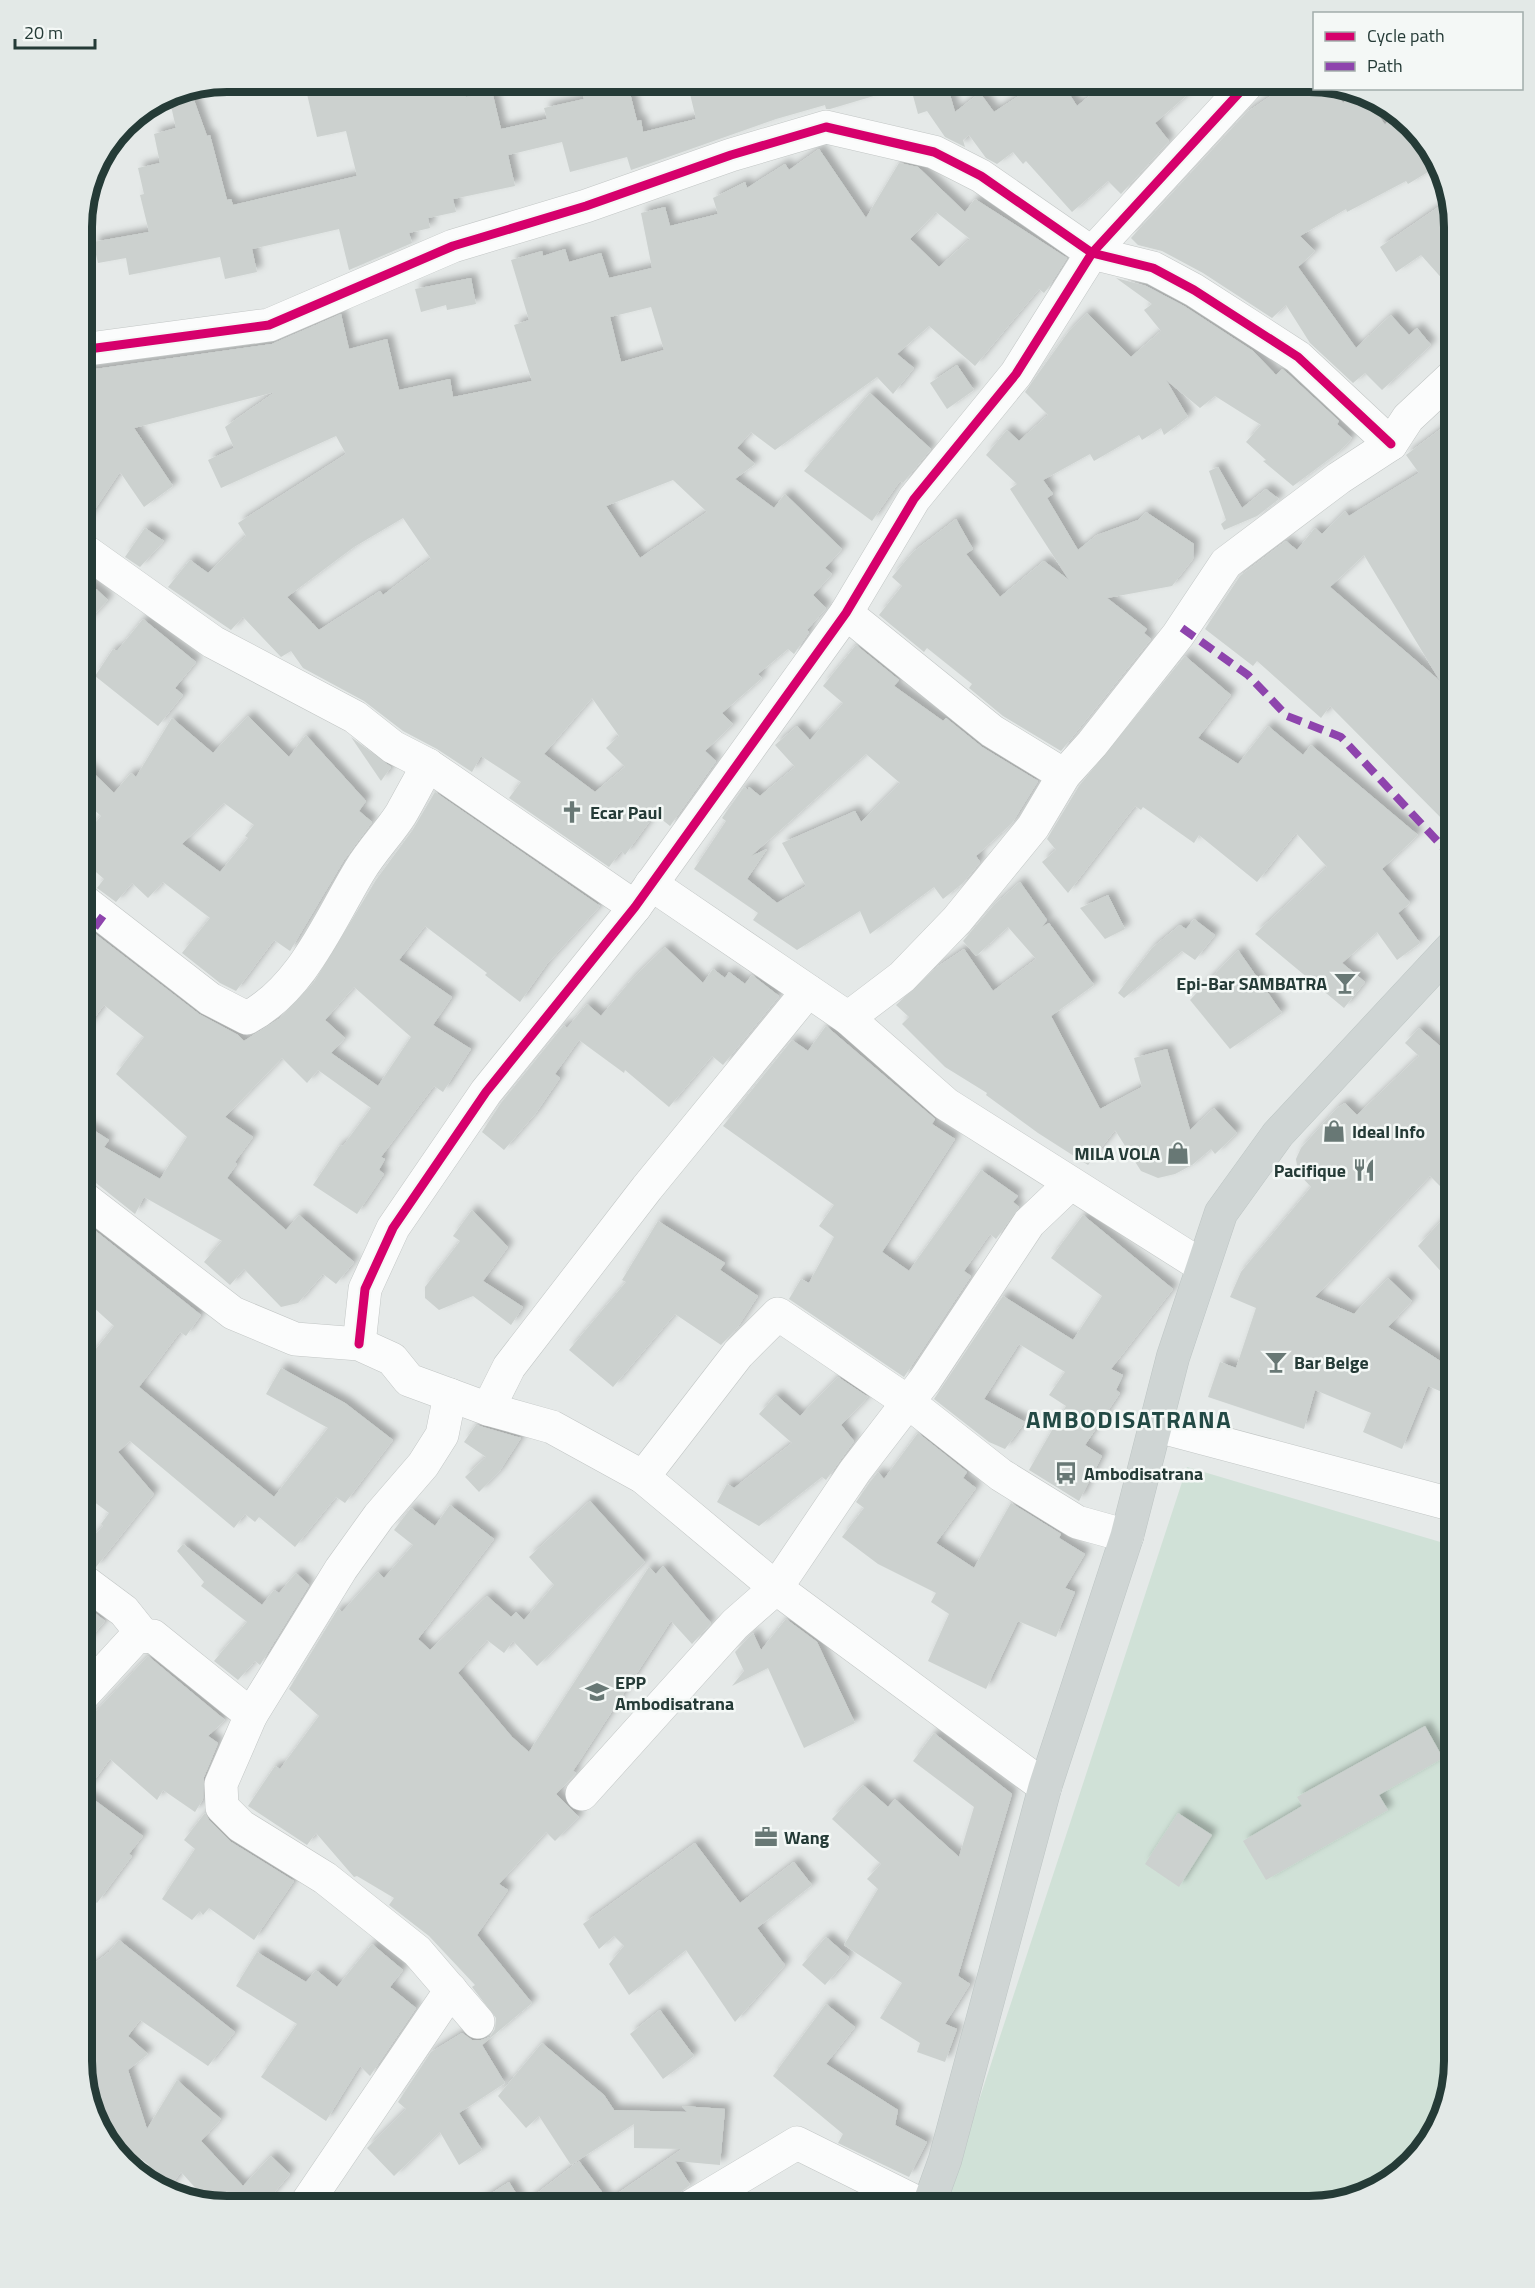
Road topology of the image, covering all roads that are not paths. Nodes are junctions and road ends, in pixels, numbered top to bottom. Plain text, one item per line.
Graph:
1 (1241, 92) edge
2 (1092, 253) junction
3 (92, 349) edge
4 (1444, 384) edge
5 (1391, 444) junction
6 (92, 556) edge
7 (846, 613) junction
8 (428, 765) junction
9 (1064, 775) junction
10 (643, 895) junction
11 (92, 907) edge
12 (1444, 955) edge
13 (808, 992) junction
14 (848, 1018) junction
15 (1070, 1184) junction
16 (91, 1208) edge
17 (1203, 1266) junction
18 (359, 1344) junction
19 (450, 1395) junction
20 (908, 1402) junction
21 (488, 1409) junction
22 (1154, 1425) junction
23 (643, 1477) junction
24 (1444, 1502) edge
25 (1127, 1536) junction
26 (91, 1587) edge
27 (776, 1588) junction
28 (144, 1636) junction
29 (91, 1686) edge
30 (251, 1715) junction
31 (1046, 1787) junction
32 (582, 1794) dead end
33 (450, 1990) junction
34 (478, 2022) dead end
35 (311, 2196) edge
36 (708, 2196) edge
37 (905, 2196) edge
38 (931, 2196) edge

1 - 2 street
2 - 3 street
2 - 5 street
2 - 7 street
4 - 5 street
5 - 9 street
6 - 8 street
7 - 9 street
7 - 10 street
8 - 10 street
8 - 11 street
9 - 14 street
10 - 13 street
10 - 18 street
12 - 17 main road
13 - 14 street
13 - 21 street
14 - 15 street
15 - 17 street
15 - 20 street
16 - 18 street
17 - 22 main road
18 - 19 street
19 - 21 street
19 - 30 street
20 - 23 street
20 - 25 street
20 - 27 street
21 - 23 street
22 - 24 street
22 - 25 main road
23 - 27 street
25 - 31 main road
26 - 28 street
27 - 31 street
27 - 32 street
28 - 29 street
28 - 30 street
30 - 33 street
31 - 38 main road
33 - 34 street
33 - 35 street
36 - 37 street

